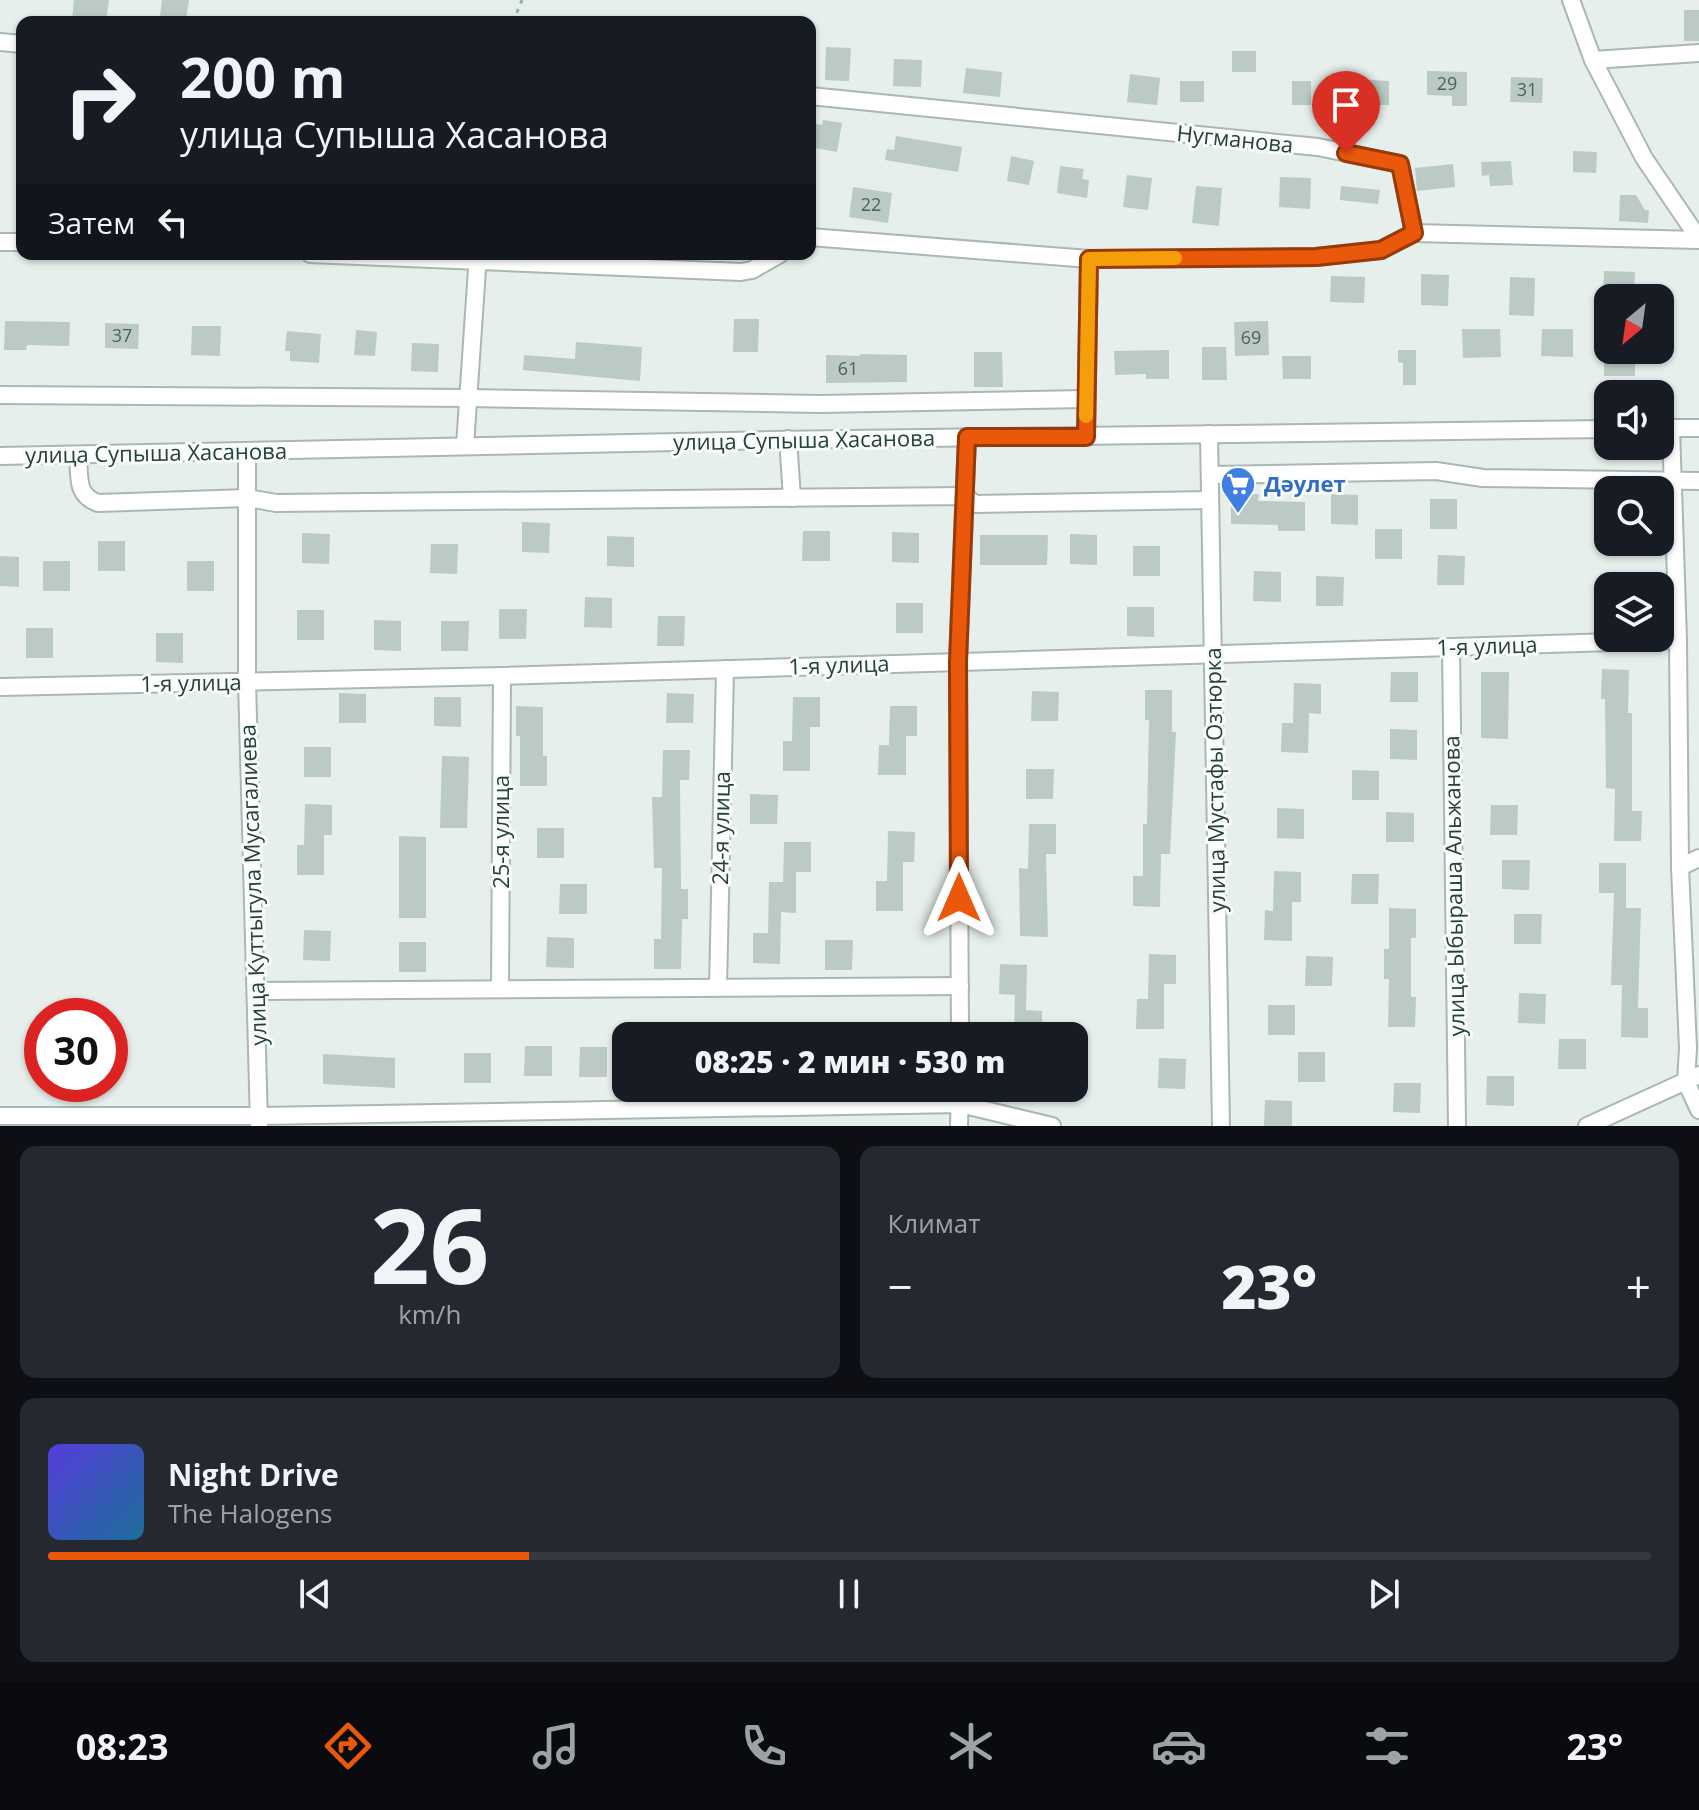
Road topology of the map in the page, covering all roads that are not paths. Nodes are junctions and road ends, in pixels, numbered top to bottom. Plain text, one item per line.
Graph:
1 (1571, 0) edge
2 (1699, 53) edge
3 (1593, 60) junction
4 (816, 97) edge
5 (1414, 233) junction
6 (816, 237) edge
7 (1699, 240) edge
8 (1089, 259) junction
9 (477, 260) edge
10 (530, 260) edge
11 (770, 260) edge
12 (0, 395) edge
13 (469, 398) junction
14 (1086, 399) junction
15 (1674, 428) edge
16 (1699, 428) edge
17 (1594, 429) edge
18 (1209, 434) junction
19 (967, 437) junction
20 (1086, 437) junction
21 (788, 439) junction
22 (465, 446) junction
23 (247, 452) junction
24 (78, 455) junction
25 (0, 456) edge
26 (1210, 475) junction
27 (1594, 480) edge
28 (1674, 481) edge
29 (1699, 481) edge
30 (965, 496) junction
31 (247, 498) junction
32 (792, 498) junction
33 (1210, 500) junction
34 (1674, 513) edge
35 (1678, 640) junction
36 (1451, 647) junction
37 (1213, 654) junction
38 (958, 662) junction
39 (725, 669) junction
40 (502, 676) junction
41 (247, 681) junction
42 (0, 687) edge
43 (1699, 858) edge
44 (1680, 867) junction
45 (960, 986) junction
46 (718, 987) junction
47 (500, 988) junction
48 (256, 991) junction
49 (960, 1022) edge
50 (1692, 1079) edge
51 (792, 1102) edge
52 (960, 1102) edge
53 (978, 1102) edge
54 (1699, 1110) edge
55 (0, 1116) edge
56 (259, 1121) edge
57 (959, 1126) edge
58 (1052, 1126) edge
59 (1221, 1126) edge
60 (1457, 1126) edge
61 (1587, 1126) edge

1 - 3 street
2 - 3 street
3 - 7 street
4 - 5 street, Нугманова
5 - 7 street
5 - 8 street
6 - 8 street
8 - 14 street
9 - 13 street
10 - 11 street
12 - 13 street
13 - 14 street
13 - 22 street
14 - 20 street
15 - 16 street
17 - 18 street, улица Супыша Хасанова
18 - 20 street, улица Супыша Хасанова
18 - 26 street, улица Мустафы Озтюрка
19 - 20 street, улица Супыша Хасанова
19 - 21 street, улица Супыша Хасанова
19 - 30 street
21 - 22 street, улица Супыша Хасанова
21 - 32 street
22 - 23 street, улица Супыша Хасанова
23 - 24 street, улица Супыша Хасанова
23 - 31 street, улица Куттыгула Мусагалиева
24 - 25 street, улица Супыша Хасанова
24 - 31 street
26 - 27 street
26 - 33 street, улица Мустафы Озтюрка
28 - 29 street
30 - 32 street
30 - 33 street
30 - 38 street
31 - 32 street
31 - 41 street, улица Куттыгула Мусагалиева
33 - 37 street, улица Мустафы Озтюрка
34 - 35 street
35 - 36 street, 1-я улица
35 - 44 street
36 - 37 street, 1-я улица
36 - 60 street, улица Ыбыраша Альжанова
37 - 38 street, 1-я улица
37 - 59 street, улица Мустафы Озтюрка
38 - 39 street, 1-я улица
38 - 45 street
39 - 40 street, 1-я улица
39 - 46 street, 24-я улица
40 - 41 street, 1-я улица
40 - 47 street, 25-я улица
41 - 42 street, 1-я улица
41 - 48 street, улица Куттыгула Мусагалиева
43 - 44 street
44 - 50 street
45 - 46 street
45 - 49 street
46 - 47 street
47 - 48 street
48 - 56 street, улица Куттыгула Мусагалиева
50 - 54 street
50 - 61 street
51 - 56 street
52 - 57 street
53 - 58 street
55 - 56 street

